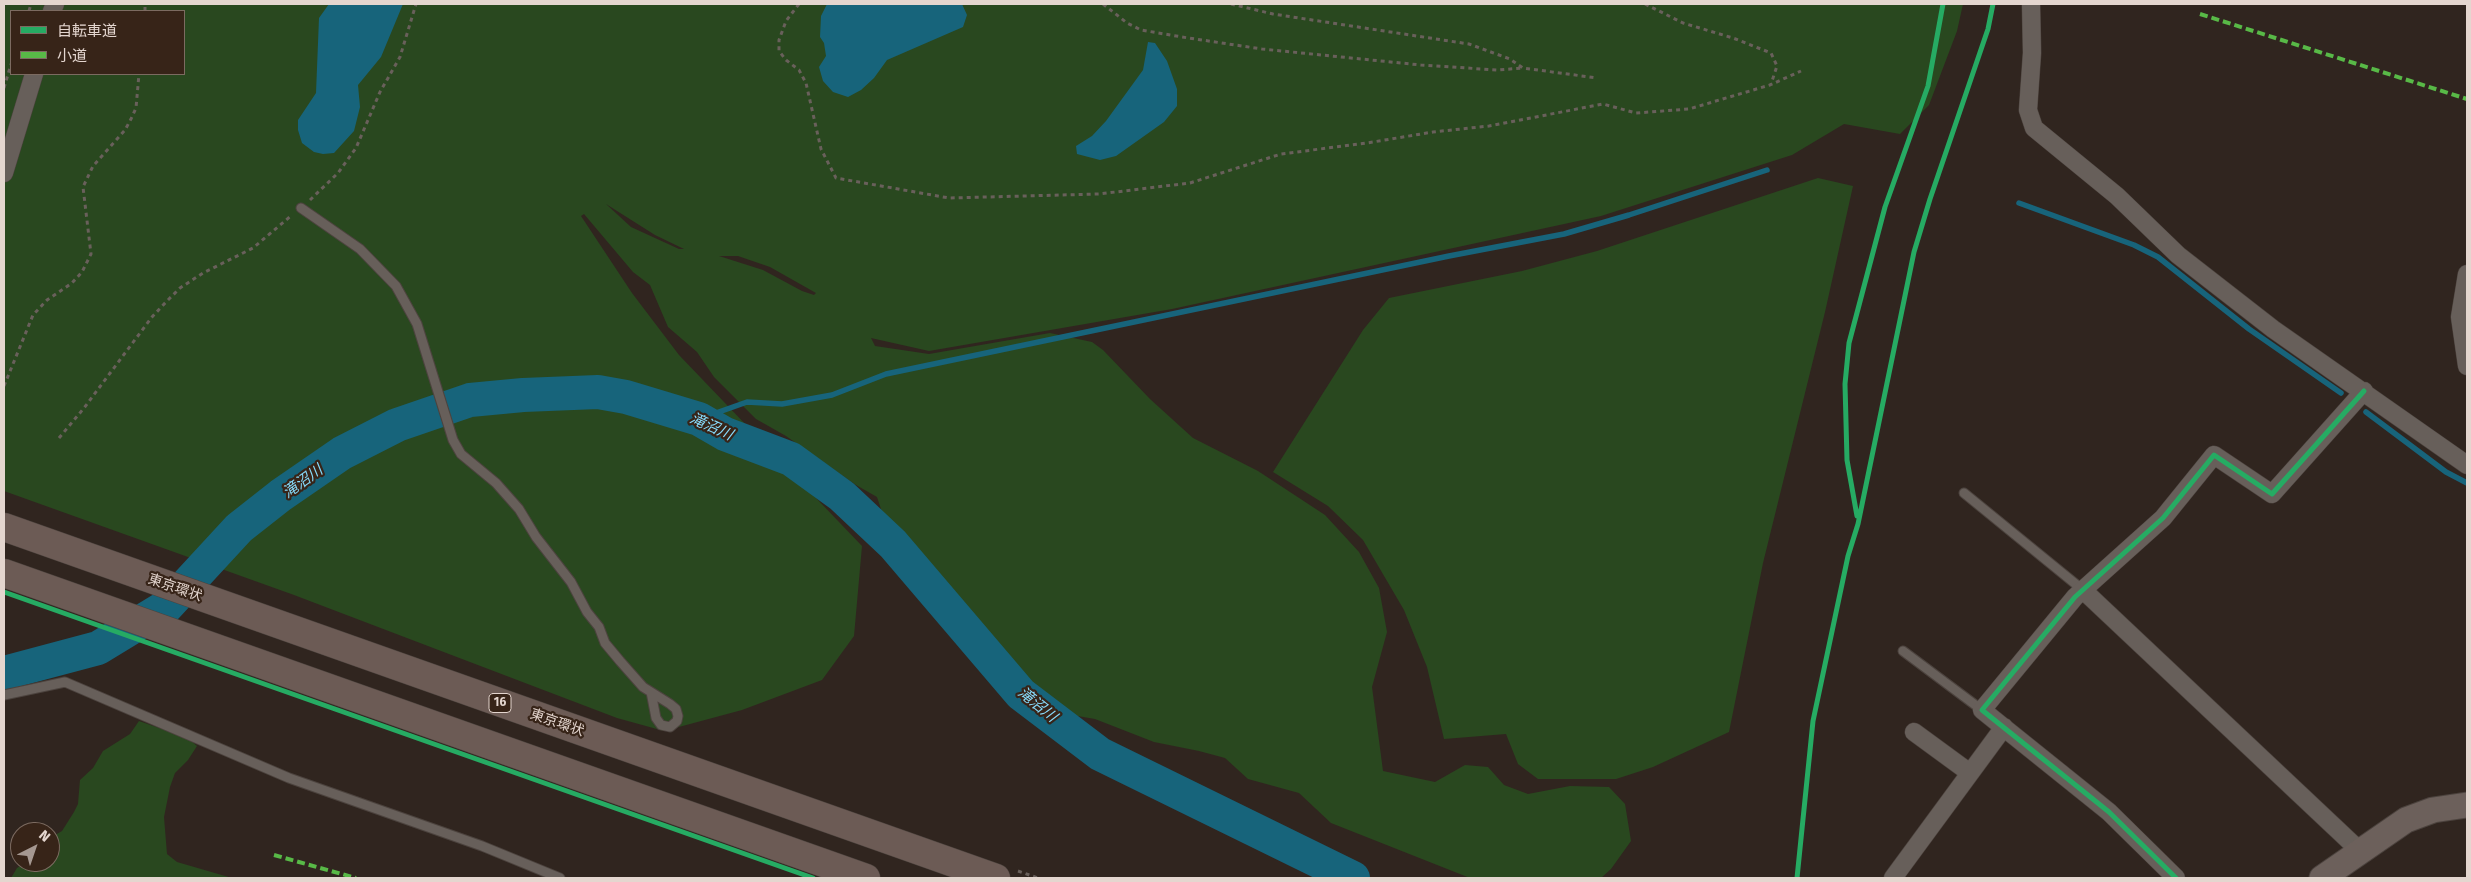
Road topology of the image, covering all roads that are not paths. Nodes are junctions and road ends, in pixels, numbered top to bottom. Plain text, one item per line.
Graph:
1 (2031, 4) edge
2 (34, 75) edge
3 (4, 173) edge
4 (301, 208) road end
5 (2467, 274) edge
6 (2463, 318) edge
7 (2467, 366) edge
8 (2364, 391) junction
9 (2467, 465) edge
10 (1964, 493) dead end
11 (4, 527) edge
12 (4, 573) edge
13 (2083, 590) junction
14 (1903, 651) dead end
15 (651, 692) dead end
16 (4, 695) edge
17 (1982, 710) junction
18 (2004, 727) junction
19 (1914, 732) dead end
20 (1970, 773) junction
21 (2467, 805) edge
22 (2360, 851) junction
23 (560, 878) edge
24 (866, 878) edge
25 (996, 878) edge
26 (1893, 878) edge
27 (2176, 878) edge
28 (2322, 878) edge

1 - 8 street
2 - 3 street
4 - 15 lane
5 - 6 street
6 - 7 street
8 - 9 street
8 - 13 street
10 - 13 lane
11 - 25 highway, 東京環状 / 16
12 - 24 highway
13 - 17 street
13 - 22 street
14 - 17 lane
16 - 23 lane
17 - 18 street
18 - 20 street
18 - 27 street
19 - 20 street
20 - 26 street
21 - 22 street
22 - 28 street

